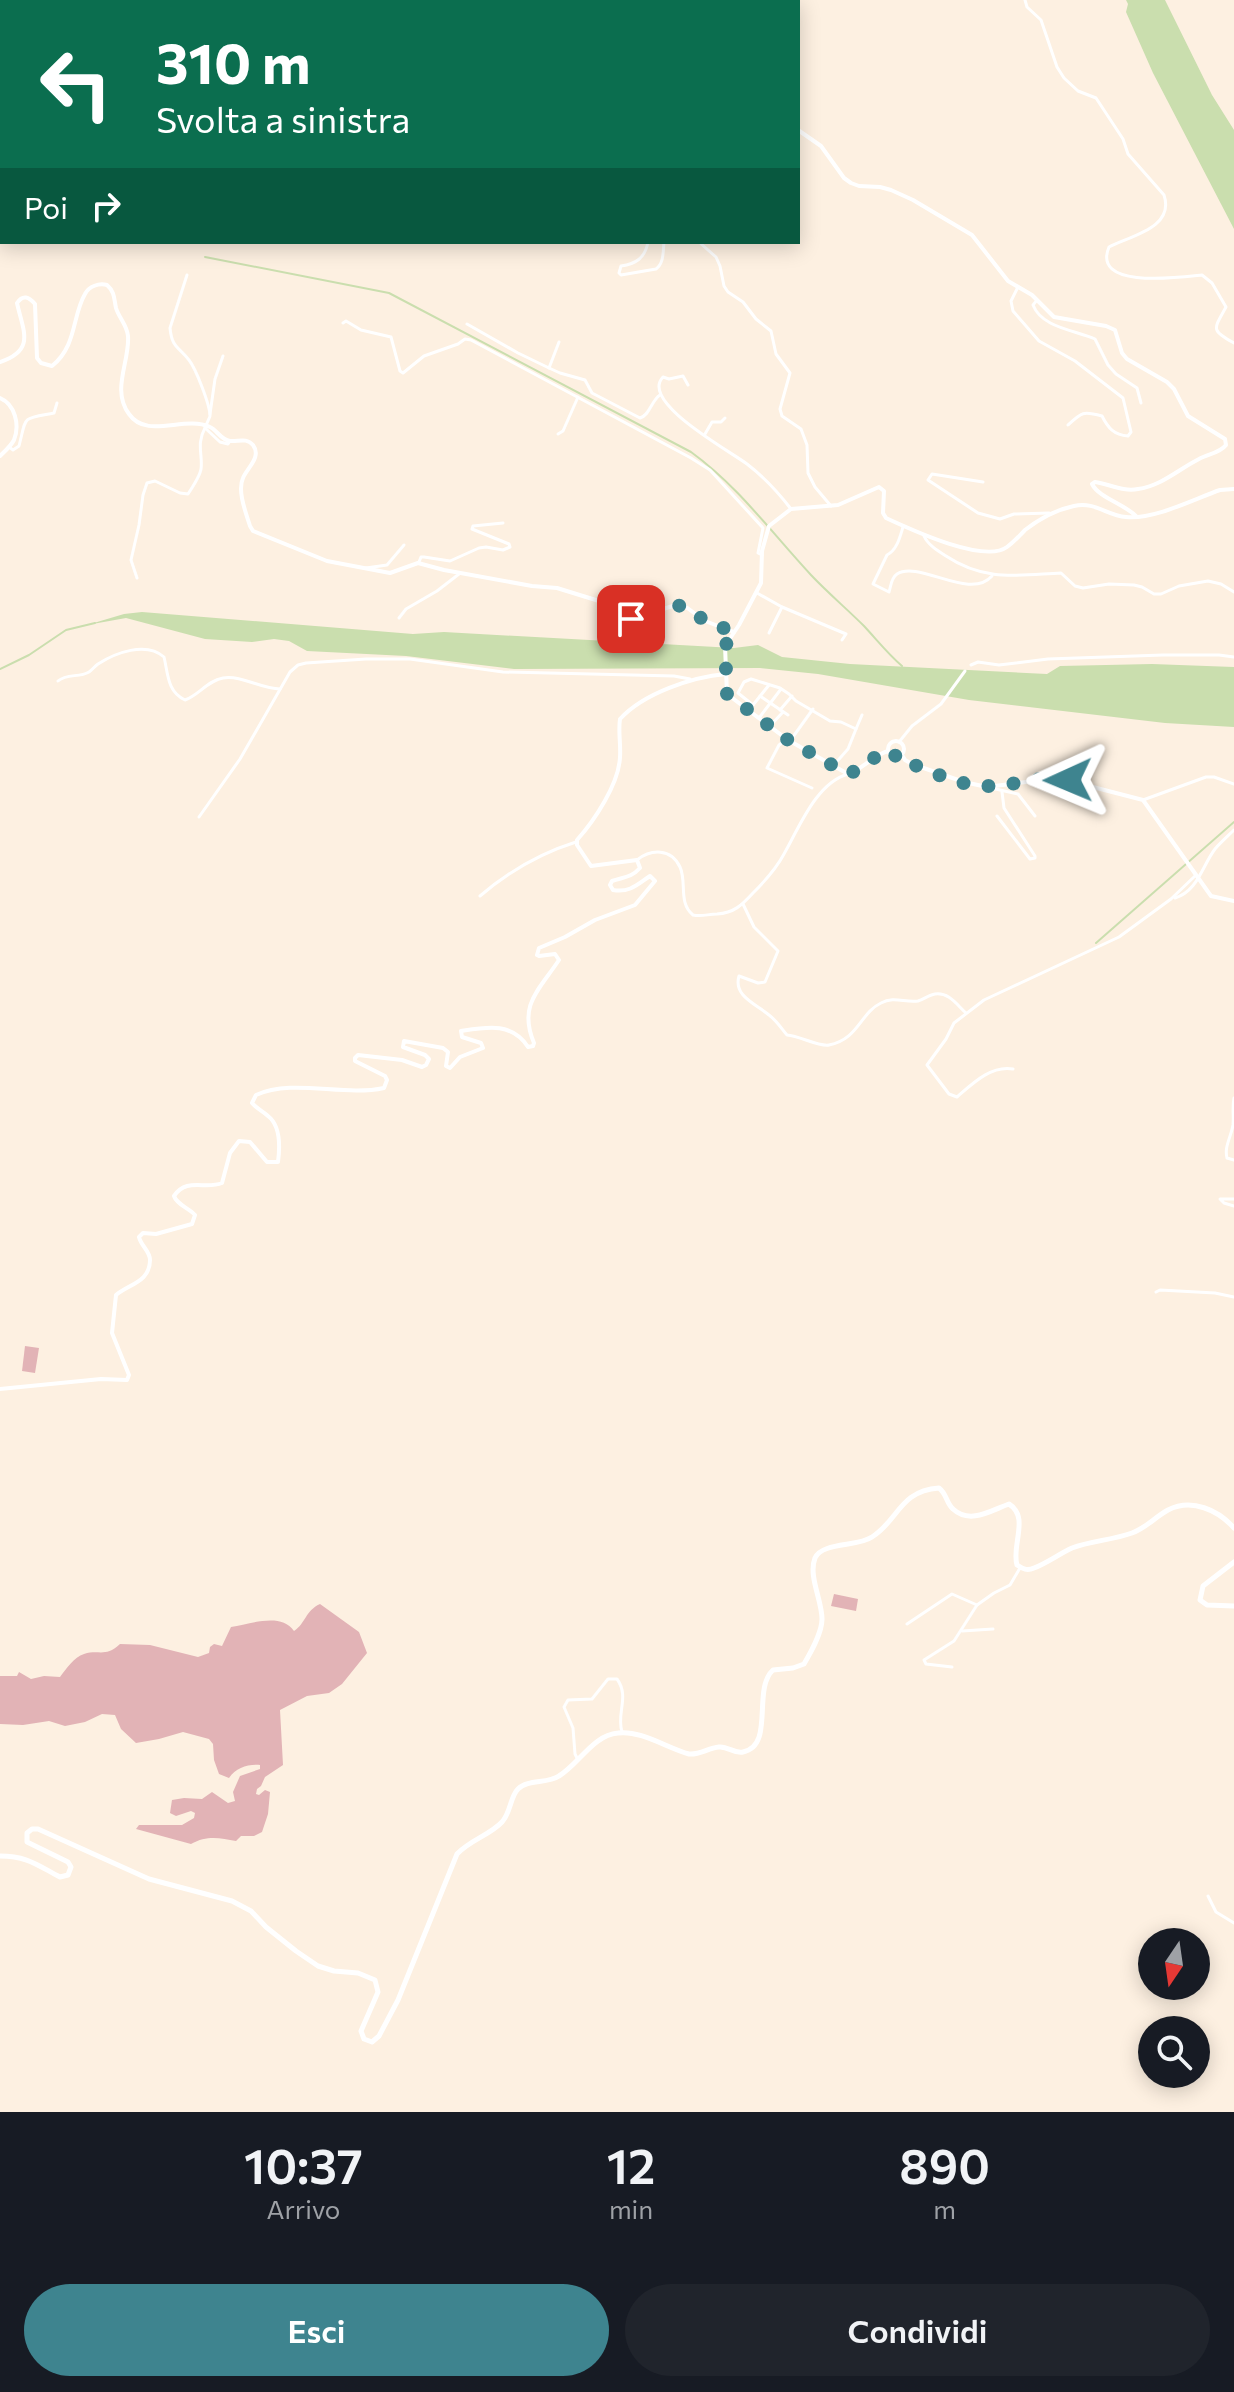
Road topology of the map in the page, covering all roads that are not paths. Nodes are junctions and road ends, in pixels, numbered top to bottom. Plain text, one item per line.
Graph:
1 (1025, 0) edge
2 (800, 131) edge
3 (647, 244) edge
4 (664, 244) edge
5 (701, 244) edge
6 (187, 275) dead end
7 (1018, 287) junction
8 (1037, 300) junction
9 (343, 323) dead end
10 (467, 324) dead end
11 (559, 342) dead end
12 (1234, 343) edge
13 (223, 356) dead end
14 (0, 362) edge
15 (549, 368) junction
16 (688, 385) dead end
17 (660, 395) junction
18 (578, 397) junction
19 (0, 398) edge
20 (57, 403) dead end
21 (1141, 403) dead end
22 (210, 415) junction
23 (725, 418) dead end
24 (1068, 425) dead end
25 (205, 427) junction
26 (558, 434) dead end
27 (705, 434) junction
28 (9, 447) junction
29 (0, 456) edge
30 (983, 482) dead end
31 (1234, 489) edge
32 (831, 506) junction
33 (791, 509) junction
34 (1053, 513) junction
35 (1137, 517) junction
36 (503, 523) dead end
37 (904, 526) junction
38 (924, 536) junction
39 (404, 545) dead end
40 (762, 553) junction
41 (418, 563) junction
42 (364, 568) junction
43 (460, 573) junction
44 (992, 576) junction
45 (137, 578) dead end
46 (1234, 592) edge
47 (756, 593) junction
48 (782, 607) junction
49 (399, 618) dead end
50 (734, 632) junction
51 (769, 633) dead end
52 (842, 640) dead end
53 (1234, 657) edge
54 (971, 665) dead end
55 (965, 671) dead end
56 (726, 672) junction
57 (690, 679) junction
58 (58, 681) dead end
59 (769, 684) junction
60 (280, 689) junction
61 (782, 689) junction
62 (760, 696) junction
63 (792, 696) junction
64 (770, 704) junction
65 (753, 705) junction
66 (813, 709) junction
67 (749, 710) junction
68 (781, 711) junction
69 (788, 715) dead end
70 (862, 715) dead end
71 (759, 718) junction
72 (770, 726) junction
73 (856, 729) junction
74 (788, 740) junction
75 (899, 742) junction
76 (888, 751) junction
77 (902, 755) junction
78 (833, 767) junction
79 (848, 774) junction
80 (1234, 784) edge
81 (987, 787) junction
82 (812, 788) dead end
83 (1002, 792) junction
84 (1143, 800) junction
85 (997, 816) dead end
86 (1035, 816) dead end
87 (199, 817) dead end
88 (1234, 830) edge
89 (576, 842) junction
90 (637, 860) junction
91 (1195, 876) junction
92 (480, 896) dead end
93 (1171, 899) junction
94 (1234, 901) edge
95 (743, 904) junction
96 (966, 1013) junction
97 (1013, 1069) dead end
98 (1234, 1098) edge
99 (1234, 1160) edge
100 (1234, 1199) edge
101 (1234, 1206) edge
102 (1156, 1292) dead end
103 (1234, 1297) edge
104 (0, 1389) edge
105 (1234, 1528) edge
106 (1234, 1562) edge
107 (1020, 1568) junction
108 (977, 1605) junction
109 (1234, 1606) edge
110 (907, 1624) dead end
111 (993, 1629) dead end
112 (962, 1631) junction
113 (952, 1667) dead end
114 (622, 1732) junction
115 (578, 1760) junction
116 (0, 1856) edge
117 (1208, 1896) dead end
118 (1234, 1923) edge

1 - 12 street
2 - 7 street
3 - 4 street
5 - 32 street
6 - 22 street
7 - 8 street
7 - 24 street
8 - 21 street
8 - 35 street
9 - 18 street
10 - 15 street
11 - 15 street
13 - 22 street
14 - 25 street
15 - 17 street
16 - 17 street
17 - 27 street
18 - 26 street
18 - 40 street
19 - 28 street
20 - 28 street
22 - 25 street
23 - 27 street
25 - 42 street
25 - 45 street
27 - 33 street
28 - 29 street
30 - 34 street
31 - 35 street
32 - 33 street
32 - 37 street
33 - 40 street
34 - 35 street
34 - 38 street
36 - 41 street
37 - 38 street
37 - 44 street
38 - 44 street
39 - 42 street
40 - 47 street
41 - 42 street
41 - 43 street
43 - 49 street
43 - 50 street
44 - 46 street
47 - 48 street
47 - 50 street
48 - 51 street
48 - 52 street
50 - 56 street
53 - 54 street
55 - 75 street
56 - 57 street
56 - 67 street
57 - 60 street
57 - 89 street
58 - 60 street
59 - 61 street
59 - 62 street
59 - 65 street
60 - 87 street
61 - 63 street
61 - 64 street
62 - 64 street
62 - 65 street
63 - 66 street
63 - 68 street
64 - 68 street
64 - 71 street
65 - 67 street
66 - 73 street
66 - 74 street
67 - 71 street
68 - 69 street
68 - 72 street
70 - 73 street
71 - 72 street
72 - 74 street
73 - 78 street
74 - 78 street
74 - 82 street
75 - 76 street
75 - 77 street
76 - 77 street
76 - 79 street
77 - 81 street
78 - 79 street
79 - 95 street
80 - 84 street
81 - 83 street
81 - 84 street
83 - 85 street
83 - 86 street
84 - 91 street
88 - 93 street
89 - 90 street
89 - 92 street
90 - 95 street
90 - 104 street
91 - 93 street
91 - 94 street
93 - 96 street
95 - 96 street
96 - 97 street
98 - 99 street
100 - 101 street
102 - 103 street
105 - 107 main road
106 - 109 main road
107 - 108 street
107 - 114 main road
108 - 110 street
108 - 112 street
111 - 112 street
112 - 113 street
114 - 115 main road
114 - 115 street
115 - 116 main road
117 - 118 street

